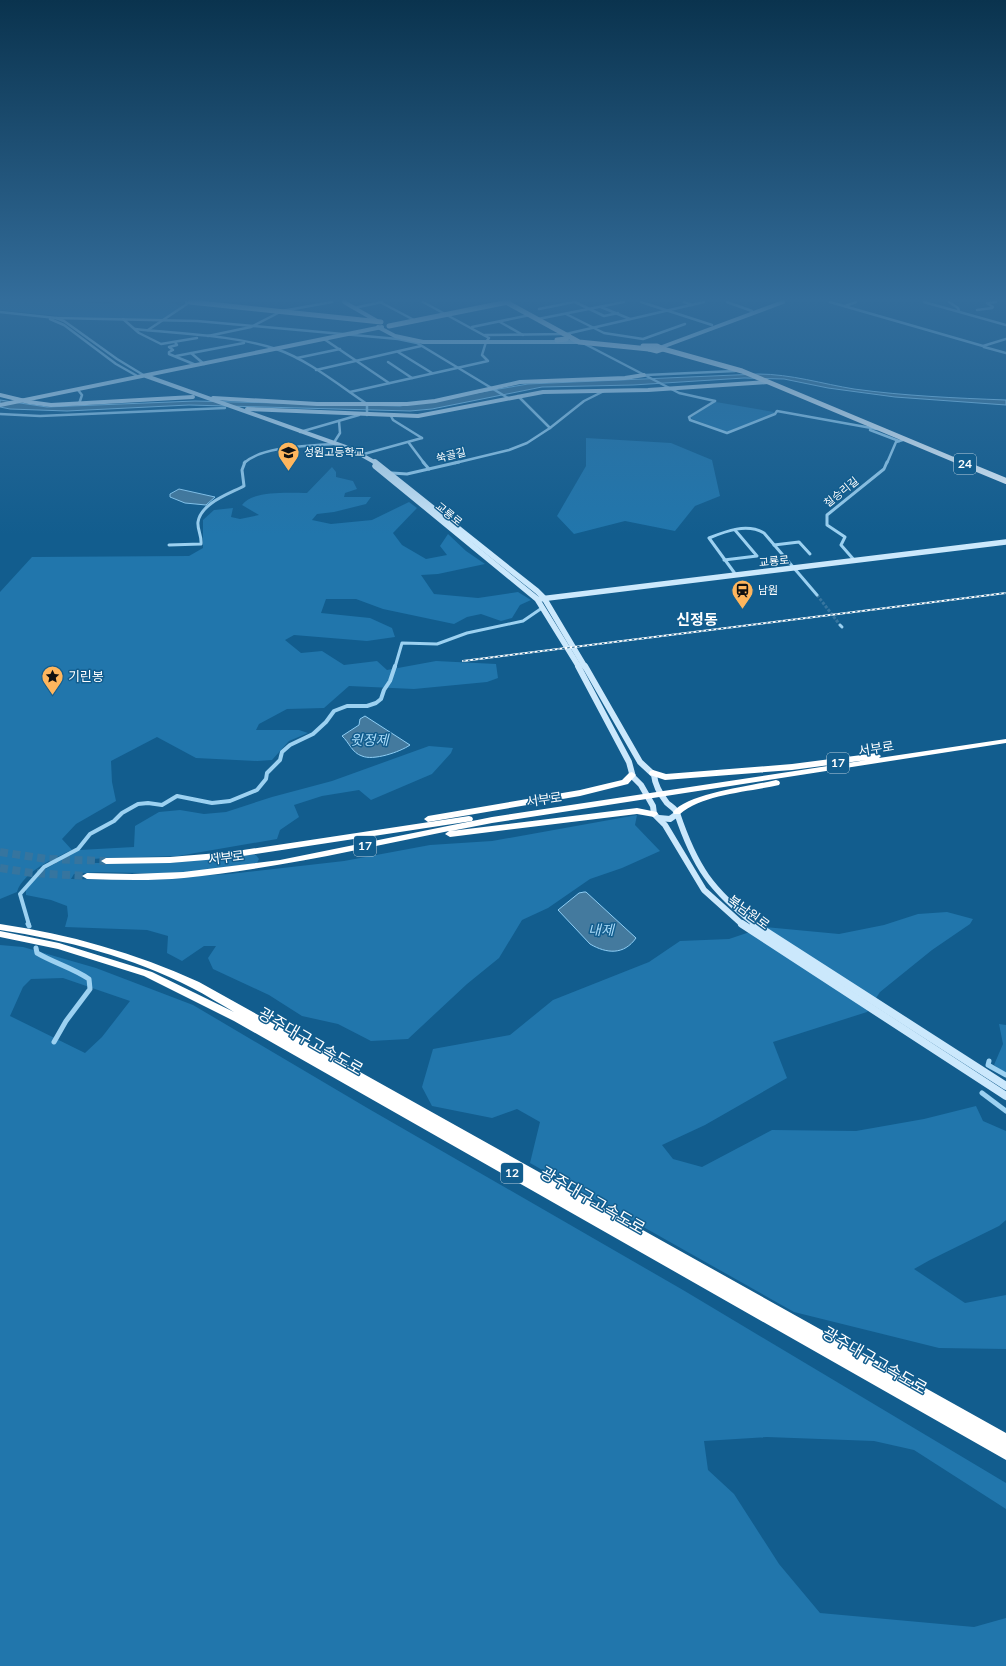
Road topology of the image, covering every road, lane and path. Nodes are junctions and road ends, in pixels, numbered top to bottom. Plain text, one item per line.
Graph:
1 (126, 380) edge
2 (146, 380) edge
3 (156, 380) edge
4 (331, 380) edge
5 (384, 380) edge
6 (404, 380) edge
7 (479, 380) edge
8 (570, 380) edge
9 (653, 380) edge
10 (758, 380) edge
11 (761, 380) edge
12 (768, 382) junction
13 (389, 383) junction
14 (751, 383) junction
15 (666, 387) junction
16 (494, 388) junction
17 (655, 389) junction
18 (78, 390) junction
19 (605, 390) junction
20 (675, 391) junction
21 (350, 392) junction
22 (0, 395) edge
23 (518, 396) junction
24 (507, 397) junction
25 (196, 398) junction
26 (210, 398) junction
27 (21, 401) junction
28 (79, 404) junction
29 (368, 404) junction
30 (0, 405) edge
31 (223, 408) junction
32 (241, 410) junction
33 (264, 410) junction
34 (249, 413) junction
35 (0, 414) edge
36 (367, 414) junction
37 (359, 415) junction
38 (391, 416) junction
39 (261, 419) junction
40 (339, 420) junction
41 (863, 423) junction
42 (855, 425) junction
43 (550, 428) junction
44 (299, 432) junction
45 (906, 438) junction
46 (899, 441) junction
47 (409, 443) junction
48 (333, 444) junction
49 (339, 446) junction
50 (924, 446) junction
51 (364, 454) junction
52 (429, 469) junction
53 (392, 473) junction
54 (407, 474) junction
55 (1006, 478) edge
56 (400, 480) junction
57 (1006, 481) edge
58 (735, 530) junction
59 (1006, 542) edge
60 (169, 545) dead end
61 (774, 545) junction
62 (810, 554) dead end
63 (724, 560) junction
64 (855, 561) junction
65 (795, 569) junction
66 (736, 575) junction
67 (817, 595) tunnel mouth
68 (562, 596) junction
69 (544, 598) junction
70 (537, 599) junction
71 (542, 608) junction
72 (550, 608) junction
73 (567, 642) junction
74 (578, 659) junction
75 (1006, 736) edge
76 (1006, 741) edge
77 (890, 757) junction
78 (650, 771) junction
79 (632, 774) junction
80 (639, 796) junction
81 (677, 813) junction
82 (656, 816) junction
83 (230, 855) junction
84 (321, 856) junction
85 (106, 861) tunnel mouth
86 (87, 876) tunnel mouth
87 (0, 926) edge
88 (29, 926) dead end
89 (0, 934) edge
90 (36, 948) dead end
91 (54, 1042) dead end
92 (989, 1061) dead end
93 (1006, 1075) edge
94 (1006, 1086) edge
95 (982, 1094) dead end
96 (1006, 1096) edge
97 (1006, 1111) edge
98 (1006, 1440) edge
99 (1006, 1453) edge

1 - 18 street
2 - 25 street, 교룡로
3 - 26 street, 교룡로
4 - 21 street
5 - 13 street
6 - 13 street
7 - 16 street
8 - 16 street
9 - 15 street
10 - 14 street
11 - 12 main road, 24
12 - 14 street
12 - 41 main road, 24
13 - 21 street
14 - 15 street
15 - 17 street
15 - 20 street
16 - 24 street
16 - 29 street
17 - 19 street
17 - 20 street
18 - 27 street
18 - 28 street
19 - 23 street
19 - 43 street, 쑥골길
20 - 42 street
21 - 29 street
22 - 27 street
23 - 24 street
23 - 43 street
24 - 38 street
25 - 28 street
25 - 31 street, 교룡로
26 - 29 street
26 - 32 street, 교룡로
27 - 28 street
27 - 30 street
29 - 36 street
31 - 35 street
31 - 39 street, 교룡로
32 - 33 street
32 - 34 street, 교룡로
33 - 34 street
33 - 37 street
34 - 39 street, 교룡로
36 - 37 street
36 - 38 street
37 - 40 street
38 - 47 street
39 - 44 street, 교룡로
40 - 44 street
40 - 48 street
41 - 42 street
41 - 42 street
41 - 45 main road, 24
41 - 46 street
43 - 52 street, 쑥골길
44 - 48 street, 교룡로
45 - 46 street
45 - 50 main road, 24
46 - 64 street, 칠승리길
47 - 51 street
47 - 52 street, 쑥골길
48 - 49 street, 교룡로
48 - 60 street
49 - 51 street, 교룡로
49 - 70 street, 교룡로
50 - 55 main road, 24
50 - 57 main road, 24
51 - 53 street, 교룡로
52 - 54 street
53 - 54 street
53 - 56 street, 교룡로
54 - 56 street
56 - 69 street, 교룡로
58 - 61 street
58 - 63 street
58 - 63 street
59 - 64 street, 교룡로
61 - 62 street
61 - 65 street
63 - 66 street
64 - 65 street, 교룡로
65 - 66 street, 교룡로
65 - 67 street
66 - 68 street, 교룡로
68 - 69 street, 교룡로
68 - 72 street
69 - 70 street, 교룡로
69 - 72 street
70 - 71 street
71 - 73 street
71 - 88 street
72 - 73 street
73 - 74 street
74 - 78 street, 북남원로
74 - 79 street, 북남원로
75 - 77 highway, 서부로 / 17
76 - 77 highway, 서부로 / 17
77 - 78 highway
77 - 80 highway, 서부로 / 17
77 - 81 highway
78 - 79 street
78 - 81 street, 북남원로
79 - 82 street, 북남원로
79 - 83 highway
80 - 83 highway, 서부로 / 17
80 - 84 highway, 서부로 / 17
81 - 82 street
81 - 94 street, 북남원로
82 - 84 highway
82 - 96 street, 북남원로
83 - 85 highway, 서부로 / 17
84 - 86 highway, 서부로 / 17
87 - 98 highway, 광주대구고속도로 / 12
89 - 99 highway, 광주대구고속도로 / 12
90 - 91 street
92 - 93 street
95 - 97 street

